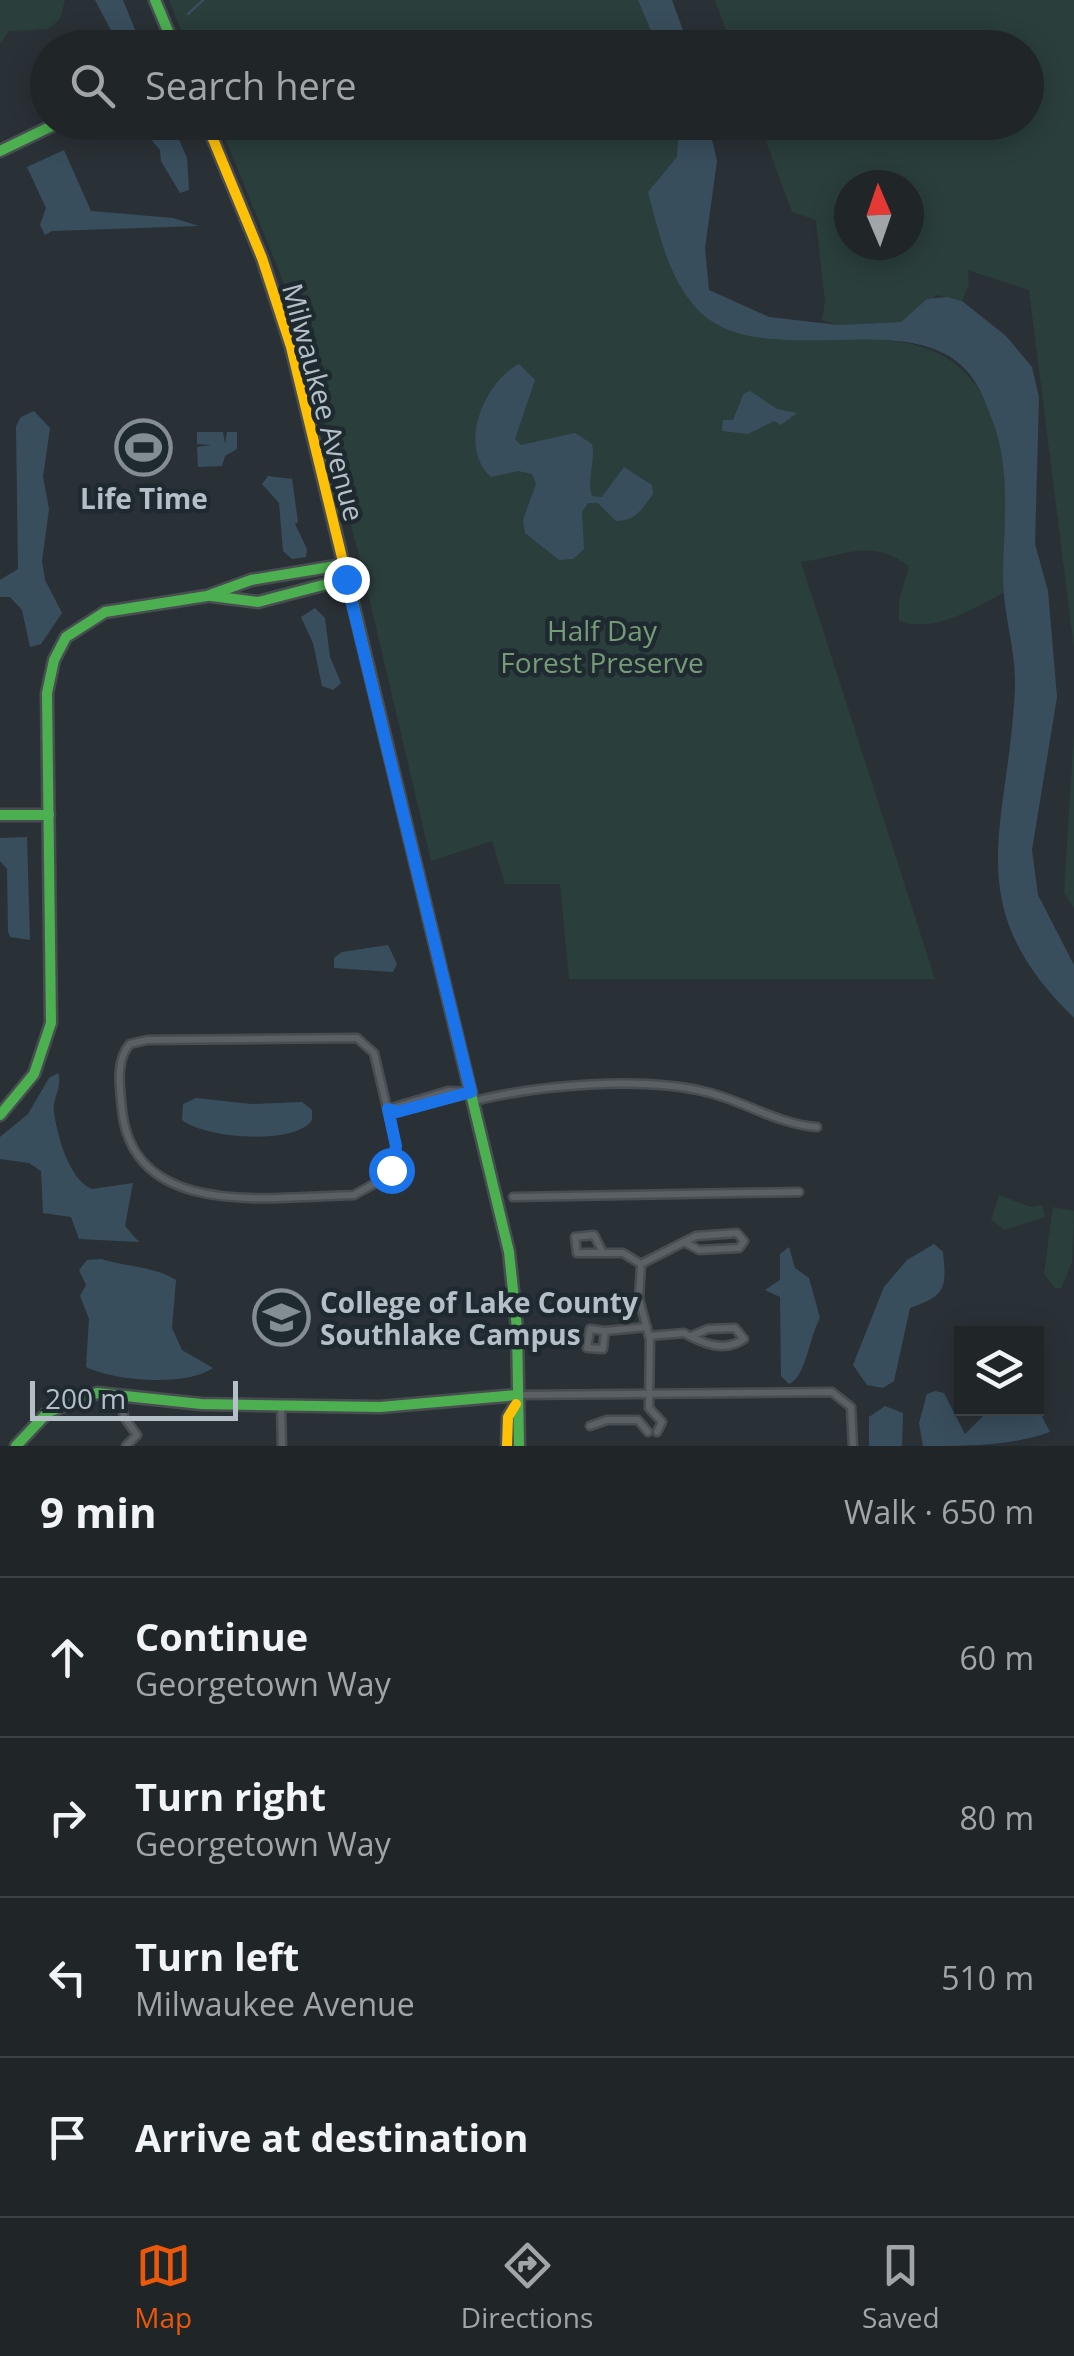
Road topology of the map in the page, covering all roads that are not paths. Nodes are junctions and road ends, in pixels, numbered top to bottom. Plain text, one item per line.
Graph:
1 (156, 0) edge
2 (168, 30) edge
3 (30, 137) edge
4 (213, 140) edge
5 (0, 152) edge
6 (342, 565) junction
7 (346, 579) junction
8 (208, 596) junction
9 (49, 814) junction
10 (0, 815) edge
11 (472, 1096) junction
12 (388, 1109) junction
13 (0, 1116) edge
14 (817, 1127) dead end
15 (799, 1192) dead end
16 (513, 1198) dead end
17 (684, 1242) junction
18 (604, 1253) junction
19 (641, 1264) junction
20 (605, 1331) dead end
21 (648, 1332) junction
22 (691, 1336) junction
23 (650, 1394) junction
24 (120, 1396) junction
25 (516, 1400) junction
26 (281, 1406) junction
27 (650, 1408) junction
28 (638, 1420) junction
29 (590, 1426) dead end
30 (16, 1446) edge
31 (126, 1446) edge
32 (282, 1446) edge
33 (507, 1446) edge
34 (519, 1446) edge
35 (853, 1446) edge

1 - 2 street
3 - 5 street
4 - 6 street, Milwaukee Avenue
6 - 7 street, Milwaukee Avenue
6 - 8 street
7 - 8 street
7 - 11 street, Milwaukee Avenue
8 - 9 street
9 - 10 street
9 - 13 street
11 - 12 street
11 - 14 street
11 - 25 street, Milwaukee Avenue
12 - 12 street
15 - 16 street
17 - 17 street
17 - 19 street
18 - 18 street
18 - 19 street
19 - 21 street
20 - 21 street
21 - 22 street
21 - 23 street
22 - 22 street
23 - 25 street
23 - 27 street
23 - 35 street
24 - 26 street
24 - 30 street
24 - 31 street
25 - 26 street
25 - 33 street, Milwaukee Avenue
25 - 34 street, Milwaukee Avenue
26 - 32 street
27 - 28 street
27 - 28 street
28 - 29 street

